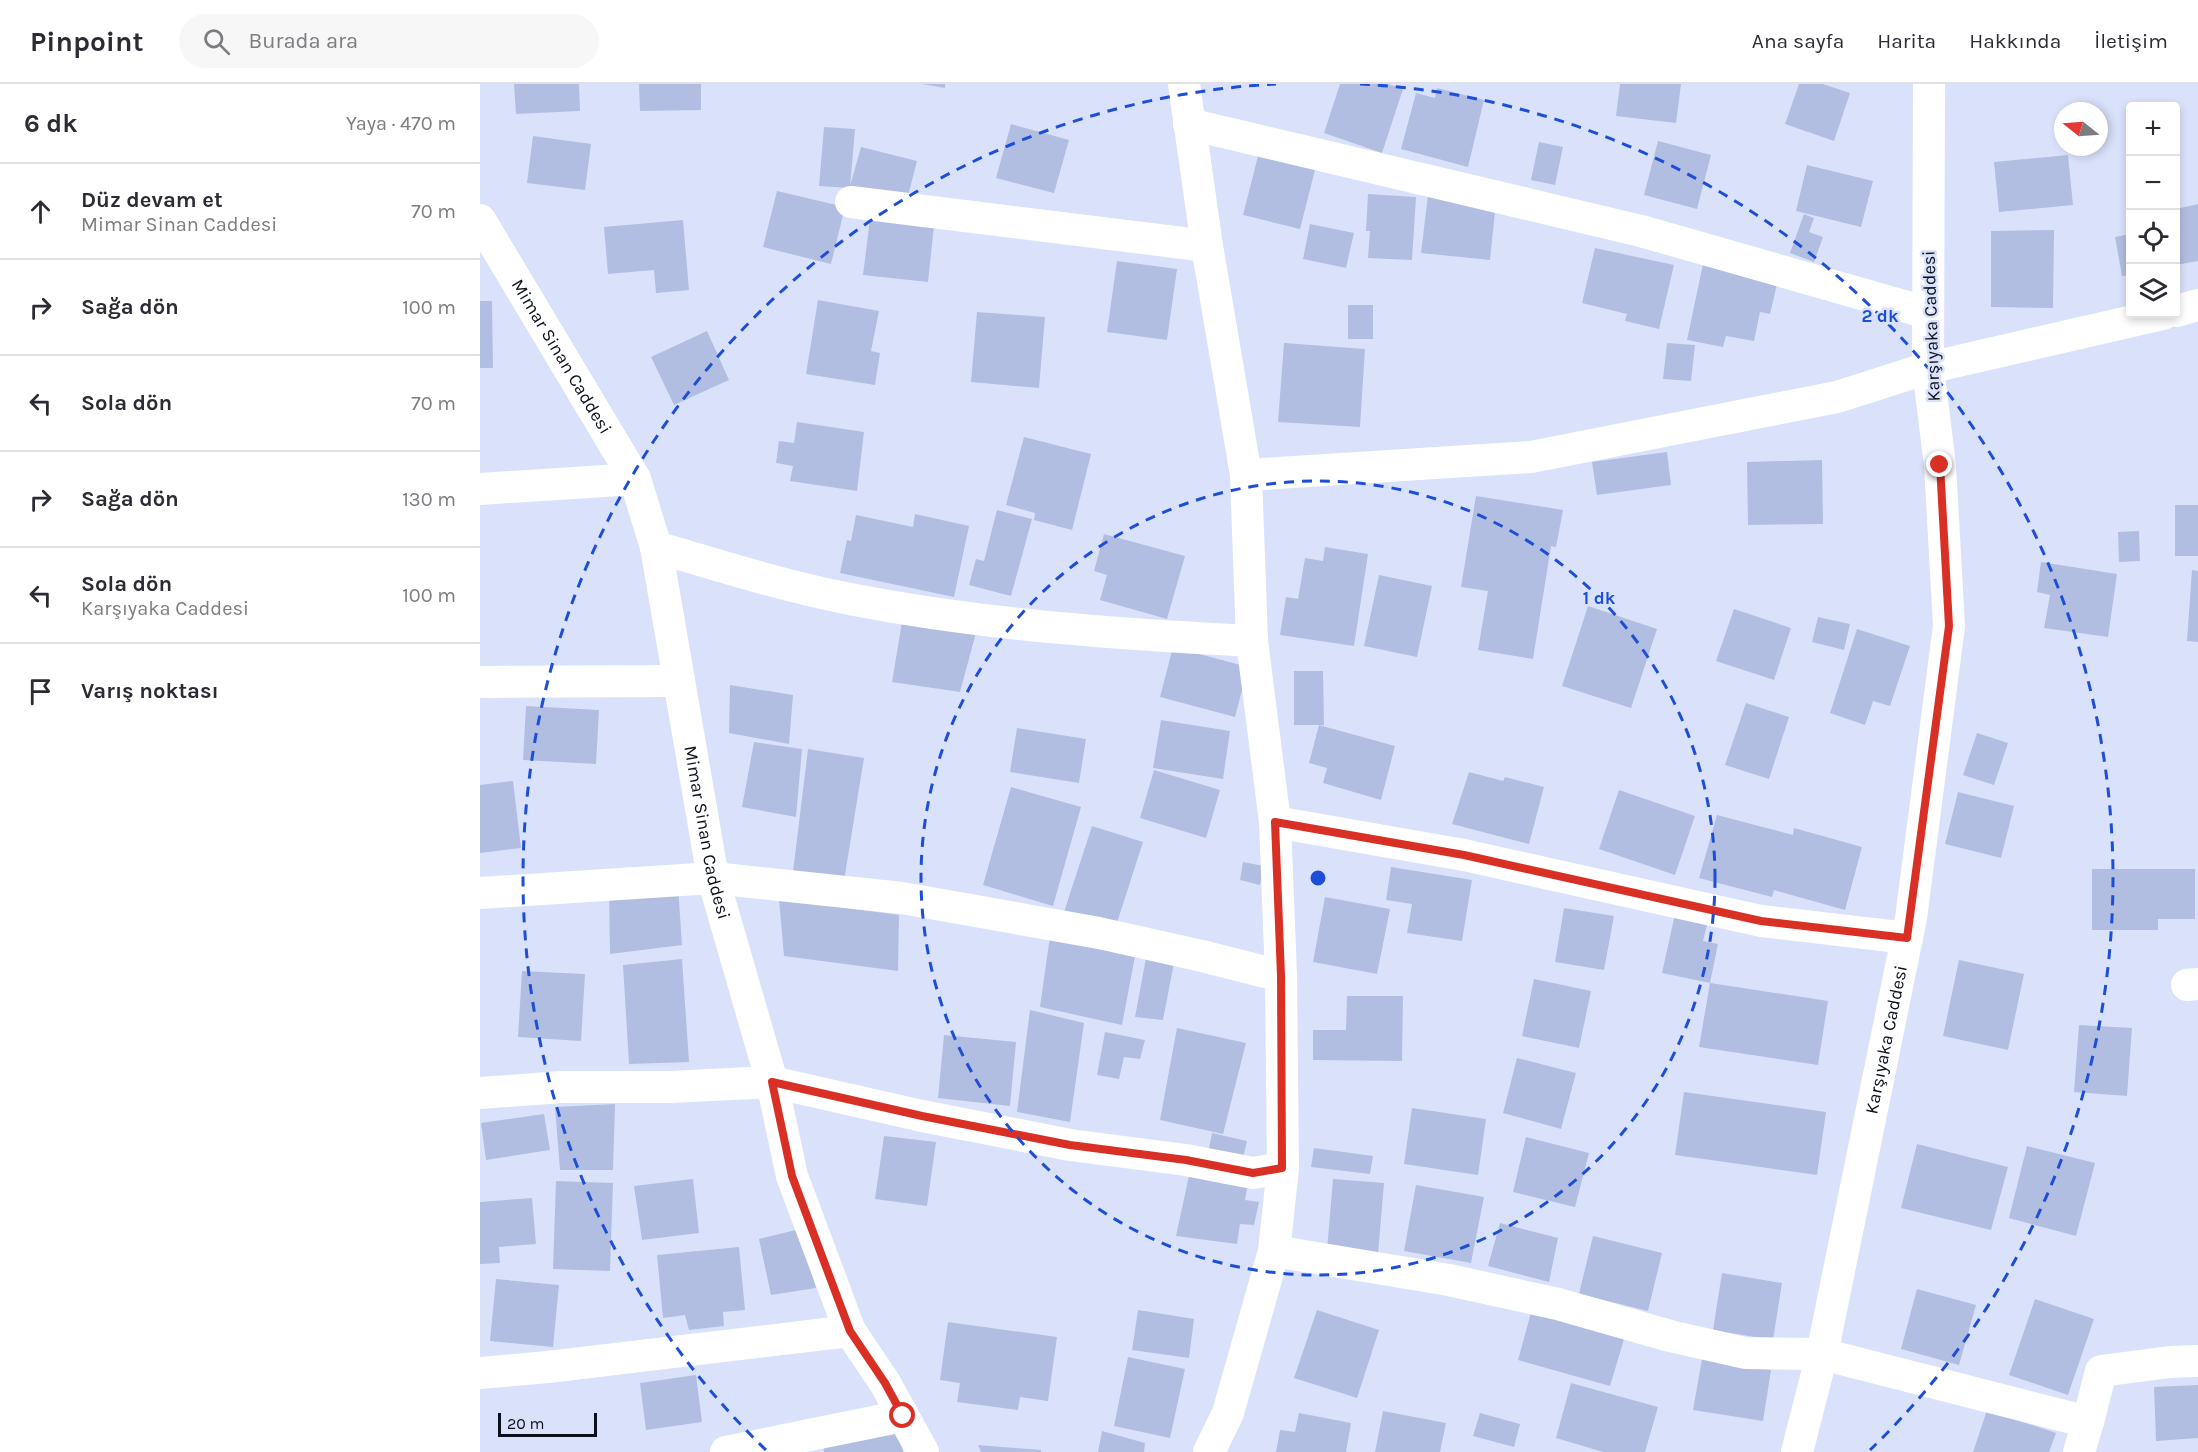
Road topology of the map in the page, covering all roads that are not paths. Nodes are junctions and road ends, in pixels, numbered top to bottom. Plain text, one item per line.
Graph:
1 (1184, 84) edge
2 (1929, 84) edge
3 (1189, 124) junction
4 (851, 202) dead end
5 (480, 220) edge
6 (1207, 246) junction
7 (2198, 305) edge
8 (2180, 309) edge
9 (1928, 313) junction
10 (2146, 318) edge
11 (1928, 368) junction
12 (1246, 475) junction
13 (635, 479) junction
14 (480, 489) edge
15 (656, 547) junction
16 (1252, 641) junction
17 (679, 681) junction
18 (480, 682) edge
19 (1275, 822) junction
20 (712, 878) junction
21 (480, 893) edge
22 (1907, 938) junction
23 (1281, 976) junction
24 (772, 1082) junction
25 (480, 1093) edge
26 (1282, 1168) junction
27 (1274, 1251) junction
28 (850, 1331) junction
29 (1822, 1354) junction
30 (2198, 1361) edge
31 (480, 1372) edge
32 (903, 1416) junction
33 (2088, 1422) junction
34 (726, 1452) edge
35 (923, 1452) edge
36 (1209, 1452) edge
37 (1797, 1452) edge
38 (2079, 1452) edge

1 - 3 street
2 - 9 street, Karşıyaka Caddesi
3 - 6 street
3 - 9 street
4 - 6 street
5 - 13 street, Mimar Sinan Caddesi
6 - 12 street
7 - 8 street
9 - 11 street, Karşıyaka Caddesi
10 - 11 street
11 - 12 street
11 - 22 street, Karşıyaka Caddesi
12 - 16 street
13 - 14 street
13 - 15 street, Mimar Sinan Caddesi
15 - 16 street
15 - 17 street, Mimar Sinan Caddesi
16 - 19 street
17 - 18 street
17 - 20 street, Mimar Sinan Caddesi
19 - 22 street
19 - 23 street
20 - 21 street
20 - 23 street
20 - 24 street, Mimar Sinan Caddesi
22 - 29 street, Karşıyaka Caddesi
23 - 26 street
24 - 25 street
24 - 26 street
24 - 28 street, Mimar Sinan Caddesi
26 - 27 street
27 - 29 street
27 - 36 street
28 - 31 street
28 - 32 street, Mimar Sinan Caddesi
29 - 33 street
29 - 37 street, Karşıyaka Caddesi
30 - 33 street
32 - 34 street
32 - 35 street, Mimar Sinan Caddesi
33 - 38 street

